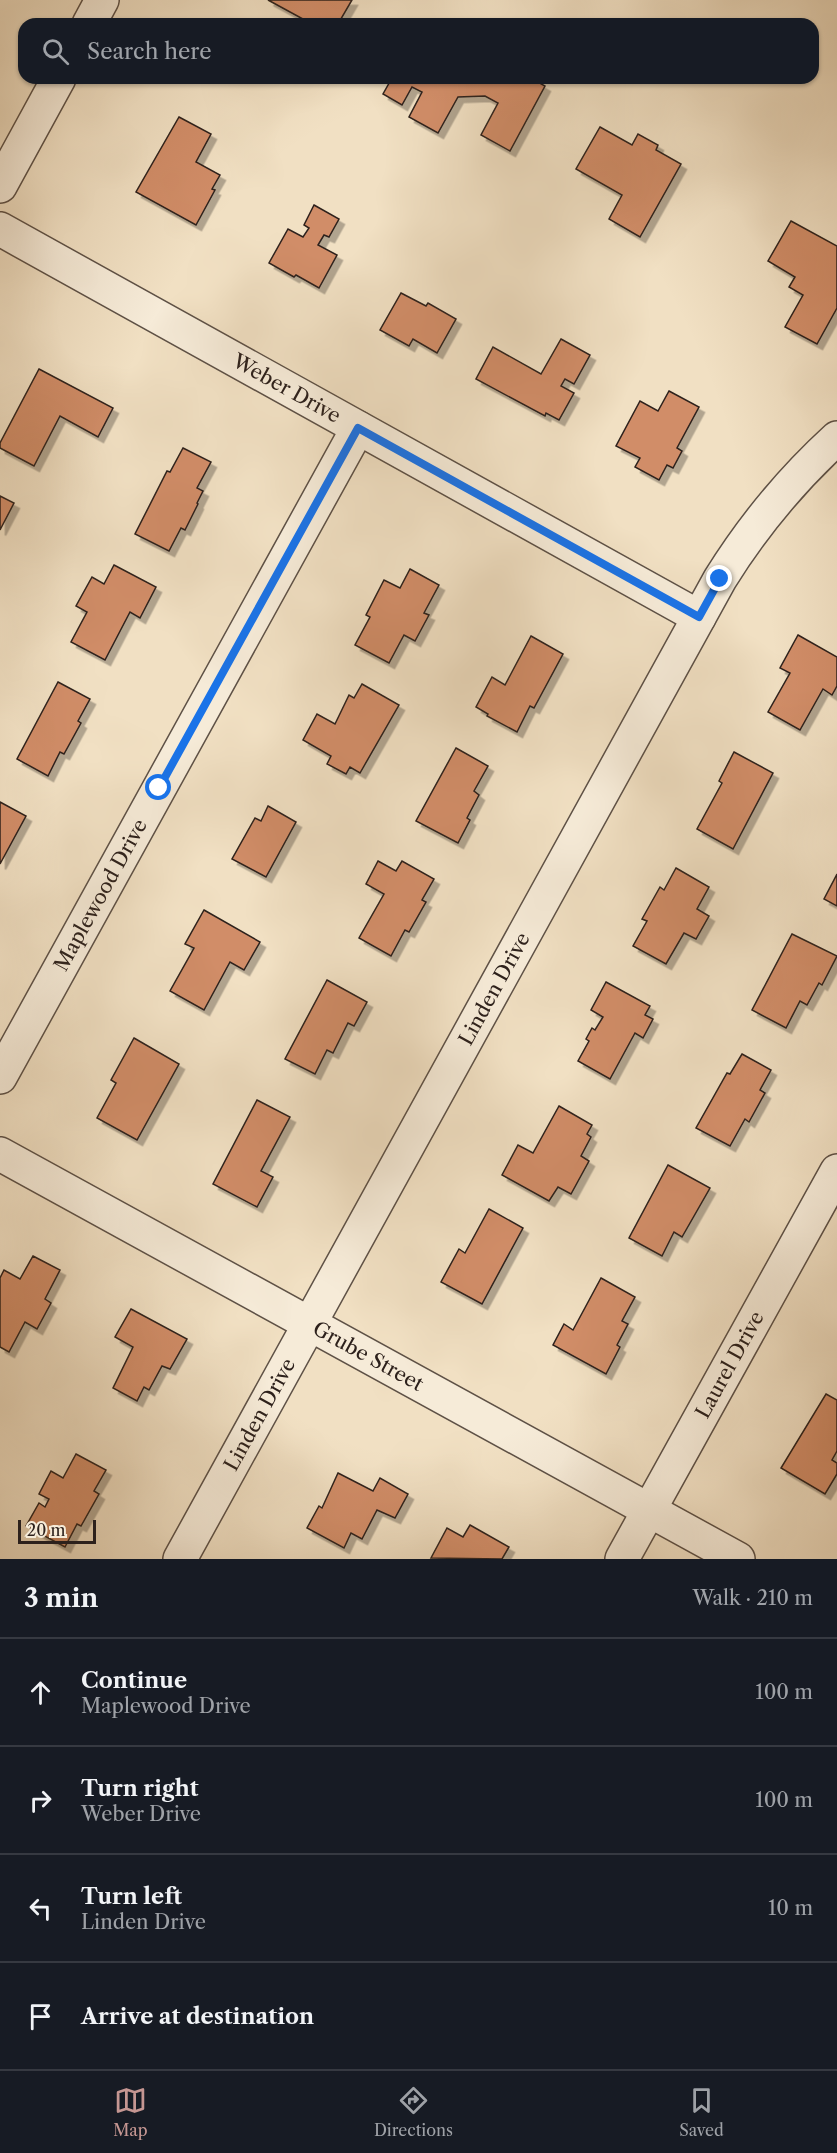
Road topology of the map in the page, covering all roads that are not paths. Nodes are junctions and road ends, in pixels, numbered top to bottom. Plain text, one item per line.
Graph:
1 (102, 0) edge
2 (92, 18) edge
3 (56, 84) edge
4 (0, 186) edge
5 (0, 229) edge
6 (358, 428) junction
7 (837, 438) edge
8 (699, 617) junction
9 (0, 1077) edge
10 (0, 1154) edge
11 (837, 1172) edge
12 (310, 1323) junction
13 (649, 1511) junction
14 (180, 1559) edge
15 (622, 1559) edge
16 (738, 1559) edge

1 - 2 street
3 - 4 street
5 - 6 street, Weber Drive
6 - 8 street, Weber Drive
6 - 9 street, Maplewood Drive
7 - 8 street, Linden Drive
8 - 12 street, Linden Drive
10 - 12 street, Grube Street
11 - 13 street, Laurel Drive
12 - 13 street, Grube Street
12 - 14 street, Linden Drive
13 - 15 street, Laurel Drive
13 - 16 street, Grube Street

